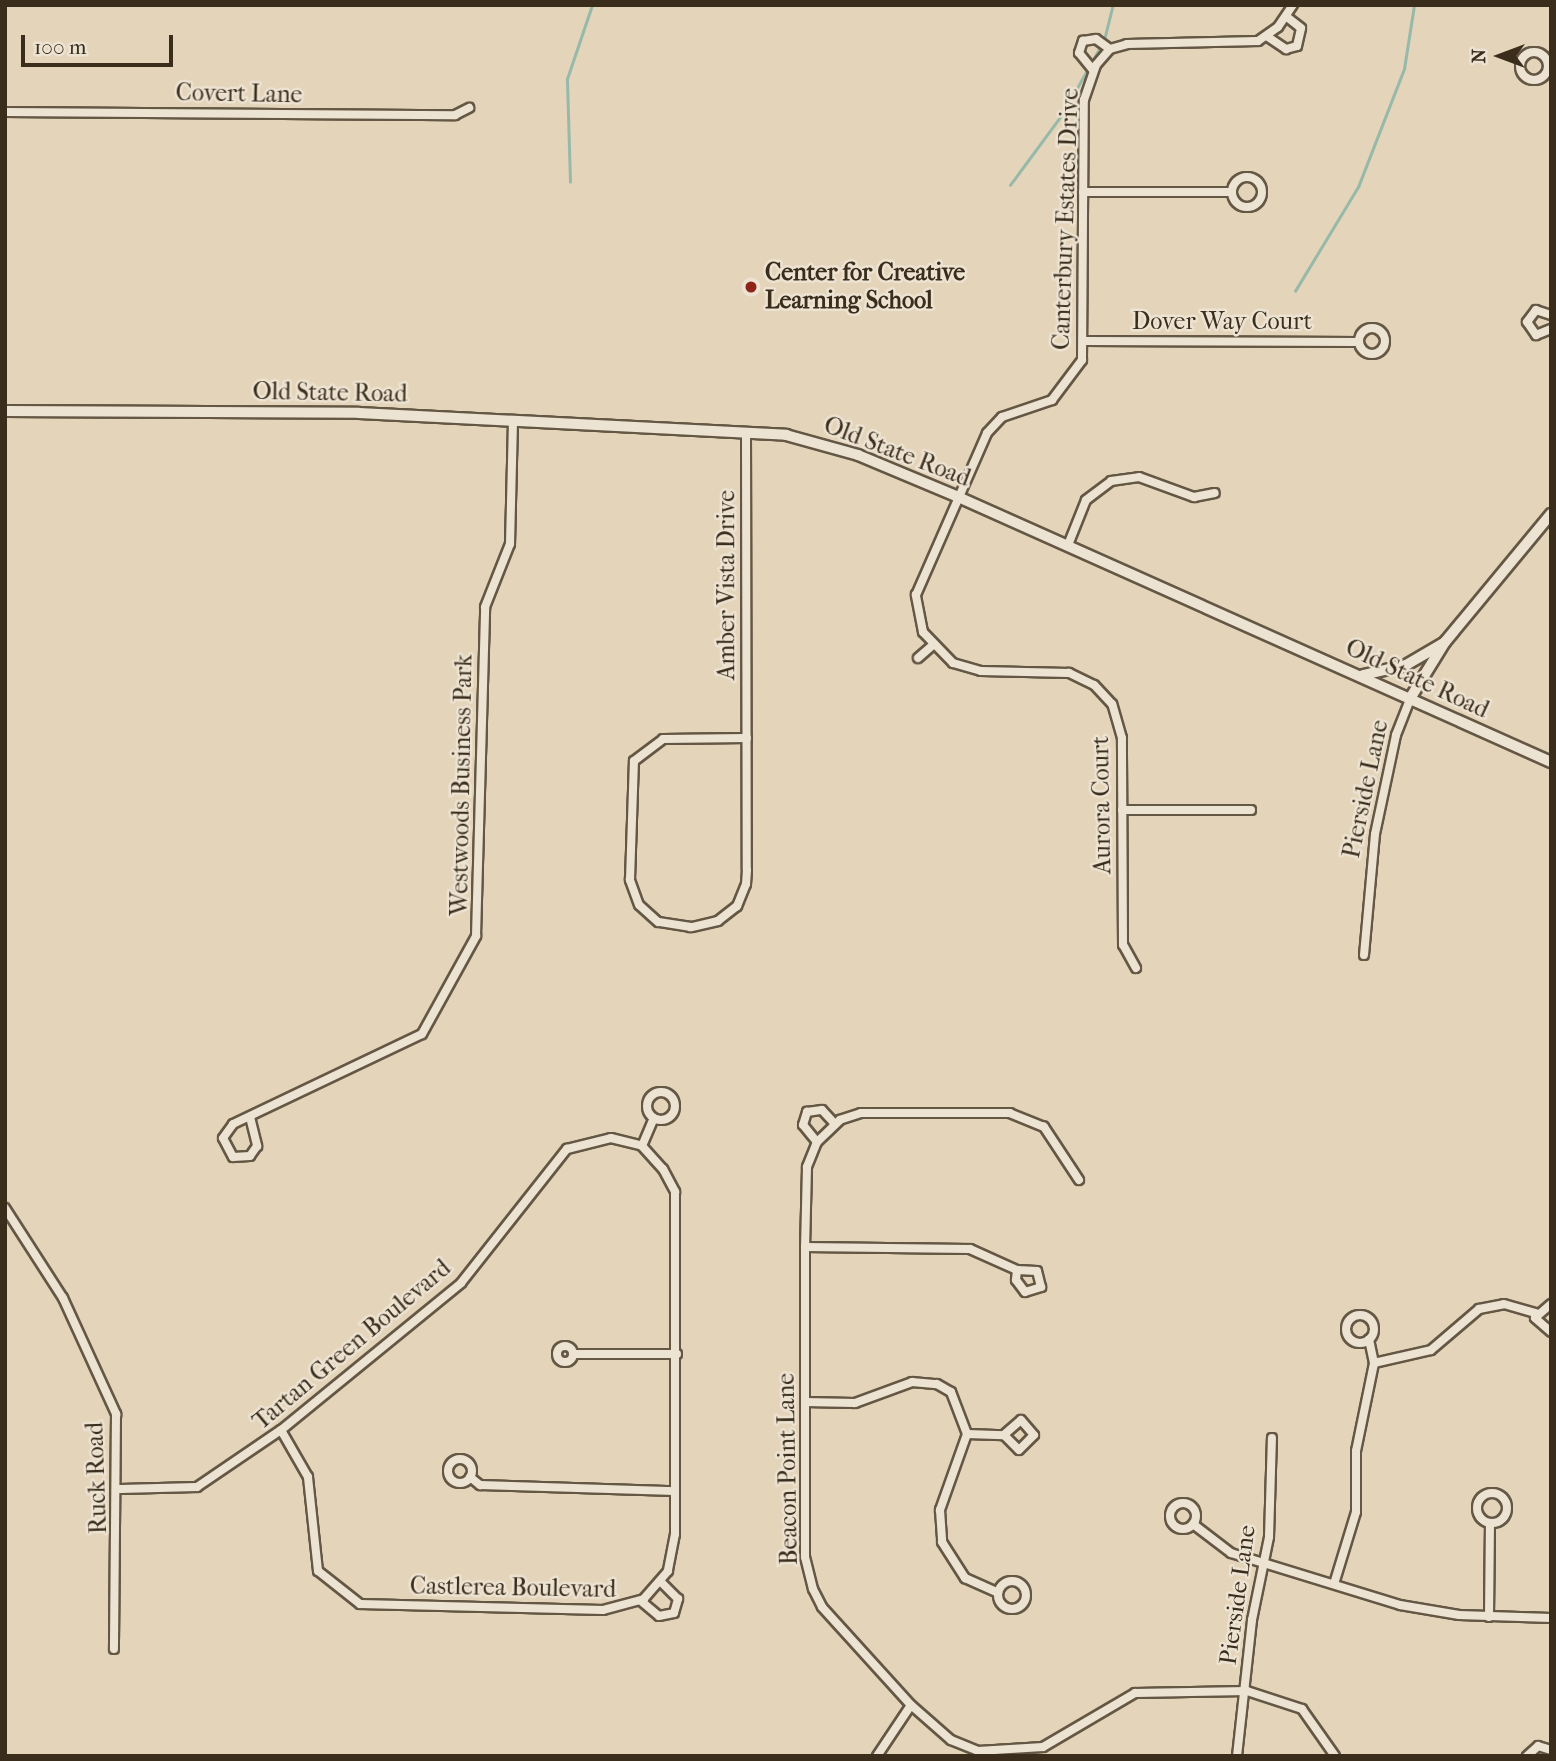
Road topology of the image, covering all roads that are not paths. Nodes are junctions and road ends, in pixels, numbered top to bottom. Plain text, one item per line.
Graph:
1 (1293, 5) edge
2 (1288, 18) junction
3 (1268, 37) junction
4 (1110, 49) junction
5 (1093, 70) junction
6 (469, 108) dead end
7 (5, 112) edge
8 (1083, 192) junction
9 (1233, 192) dead end
10 (1550, 311) edge
11 (1551, 329) edge
12 (1084, 341) junction
13 (1359, 342) dead end
14 (5, 411) edge
15 (513, 420) junction
16 (747, 432) junction
17 (1215, 493) dead end
18 (956, 496) junction
19 (1551, 514) edge
20 (1068, 545) junction
21 (1445, 642) junction
22 (932, 646) junction
23 (918, 658) dead end
24 (1363, 675) junction
25 (1411, 697) junction
26 (747, 738) junction
27 (1551, 762) edge
28 (1122, 810) junction
29 (1251, 810) dead end
30 (1364, 955) dead end
31 (1136, 968) dead end
32 (250, 1118) junction
33 (654, 1118) dead end
34 (835, 1124) junction
35 (817, 1142) junction
36 (642, 1146) junction
37 (1079, 1180) dead end
38 (5, 1208) edge
39 (806, 1247) junction
40 (1017, 1270) dead end
41 (1551, 1304) edge
42 (1536, 1313) junction
43 (1551, 1332) edge
44 (1369, 1340) dead end
45 (573, 1354) dead end
46 (677, 1354) junction
47 (1374, 1363) junction
48 (806, 1402) junction
49 (282, 1430) junction
50 (967, 1434) junction
51 (1004, 1436) dead end
52 (1272, 1438) dead end
53 (470, 1477) dead end
54 (120, 1489) junction
55 (675, 1491) junction
56 (1193, 1524) dead end
57 (1490, 1524) dead end
58 (1266, 1559) junction
59 (661, 1582) junction
60 (1334, 1584) junction
61 (996, 1592) dead end
62 (641, 1601) junction
63 (1489, 1617) junction
64 (1551, 1618) edge
65 (114, 1649) dead end
66 (1247, 1691) junction
67 (911, 1705) junction
68 (1551, 1750) edge
69 (877, 1756) edge
70 (1237, 1756) edge
71 (1335, 1756) edge
72 (1527, 1756) edge

1 - 2 street
2 - 3 street
2 - 3 street
3 - 4 street
4 - 5 street, Canterbury Estates Drive
4 - 5 street
5 - 8 street, Canterbury Estates Drive
6 - 7 street, Covert Lane
8 - 9 street
8 - 12 street, Canterbury Estates Drive
10 - 11 street
12 - 13 street, Dover Way Court
12 - 18 street, Canterbury Estates Drive
14 - 15 street, Old State Road
15 - 16 street, Old State Road
15 - 32 street, Westwoods Business Park
16 - 18 street, Old State Road
16 - 26 street, Amber Vista Drive
17 - 20 street
18 - 20 street, Old State Road
18 - 22 street
19 - 21 street, Pierside Lane
20 - 24 street, Old State Road
21 - 24 street
21 - 25 street, Pierside Lane
22 - 23 street
22 - 28 street, Aurora Court
24 - 25 street, Old State Road
25 - 27 street, Old State Road
25 - 30 street, Pierside Lane
26 - 26 street, Amber Vista Drive
28 - 29 street
28 - 31 street, Aurora Court
32 - 32 street, Westwoods Business Park
33 - 36 street
34 - 35 street, Beacon Point Lane
34 - 35 street
34 - 37 street, Beacon Point Lane
35 - 39 street, Beacon Point Lane
36 - 46 street, Castlerea Boulevard
36 - 49 street, Tartan Green Boulevard
38 - 54 street, Ruck Road
39 - 40 street
39 - 48 street, Beacon Point Lane
41 - 42 street
42 - 43 street
42 - 47 street
44 - 47 street
45 - 46 street
46 - 55 street, Castlerea Boulevard
47 - 60 street
48 - 50 street
48 - 67 street, Beacon Point Lane
49 - 54 street, Tartan Green Boulevard
49 - 62 street, Castlerea Boulevard
50 - 51 street
50 - 61 street
52 - 58 street, Pierside Lane
53 - 55 street
54 - 65 street, Ruck Road
55 - 59 street, Castlerea Boulevard
56 - 58 street
57 - 63 street
58 - 60 street
58 - 66 street, Pierside Lane
59 - 62 street, Castlerea Boulevard
59 - 62 street
60 - 63 street
63 - 64 street
66 - 67 street, Beacon Point Lane
66 - 70 street, Pierside Lane
66 - 71 street, Beacon Point Lane
67 - 69 street
68 - 72 street

